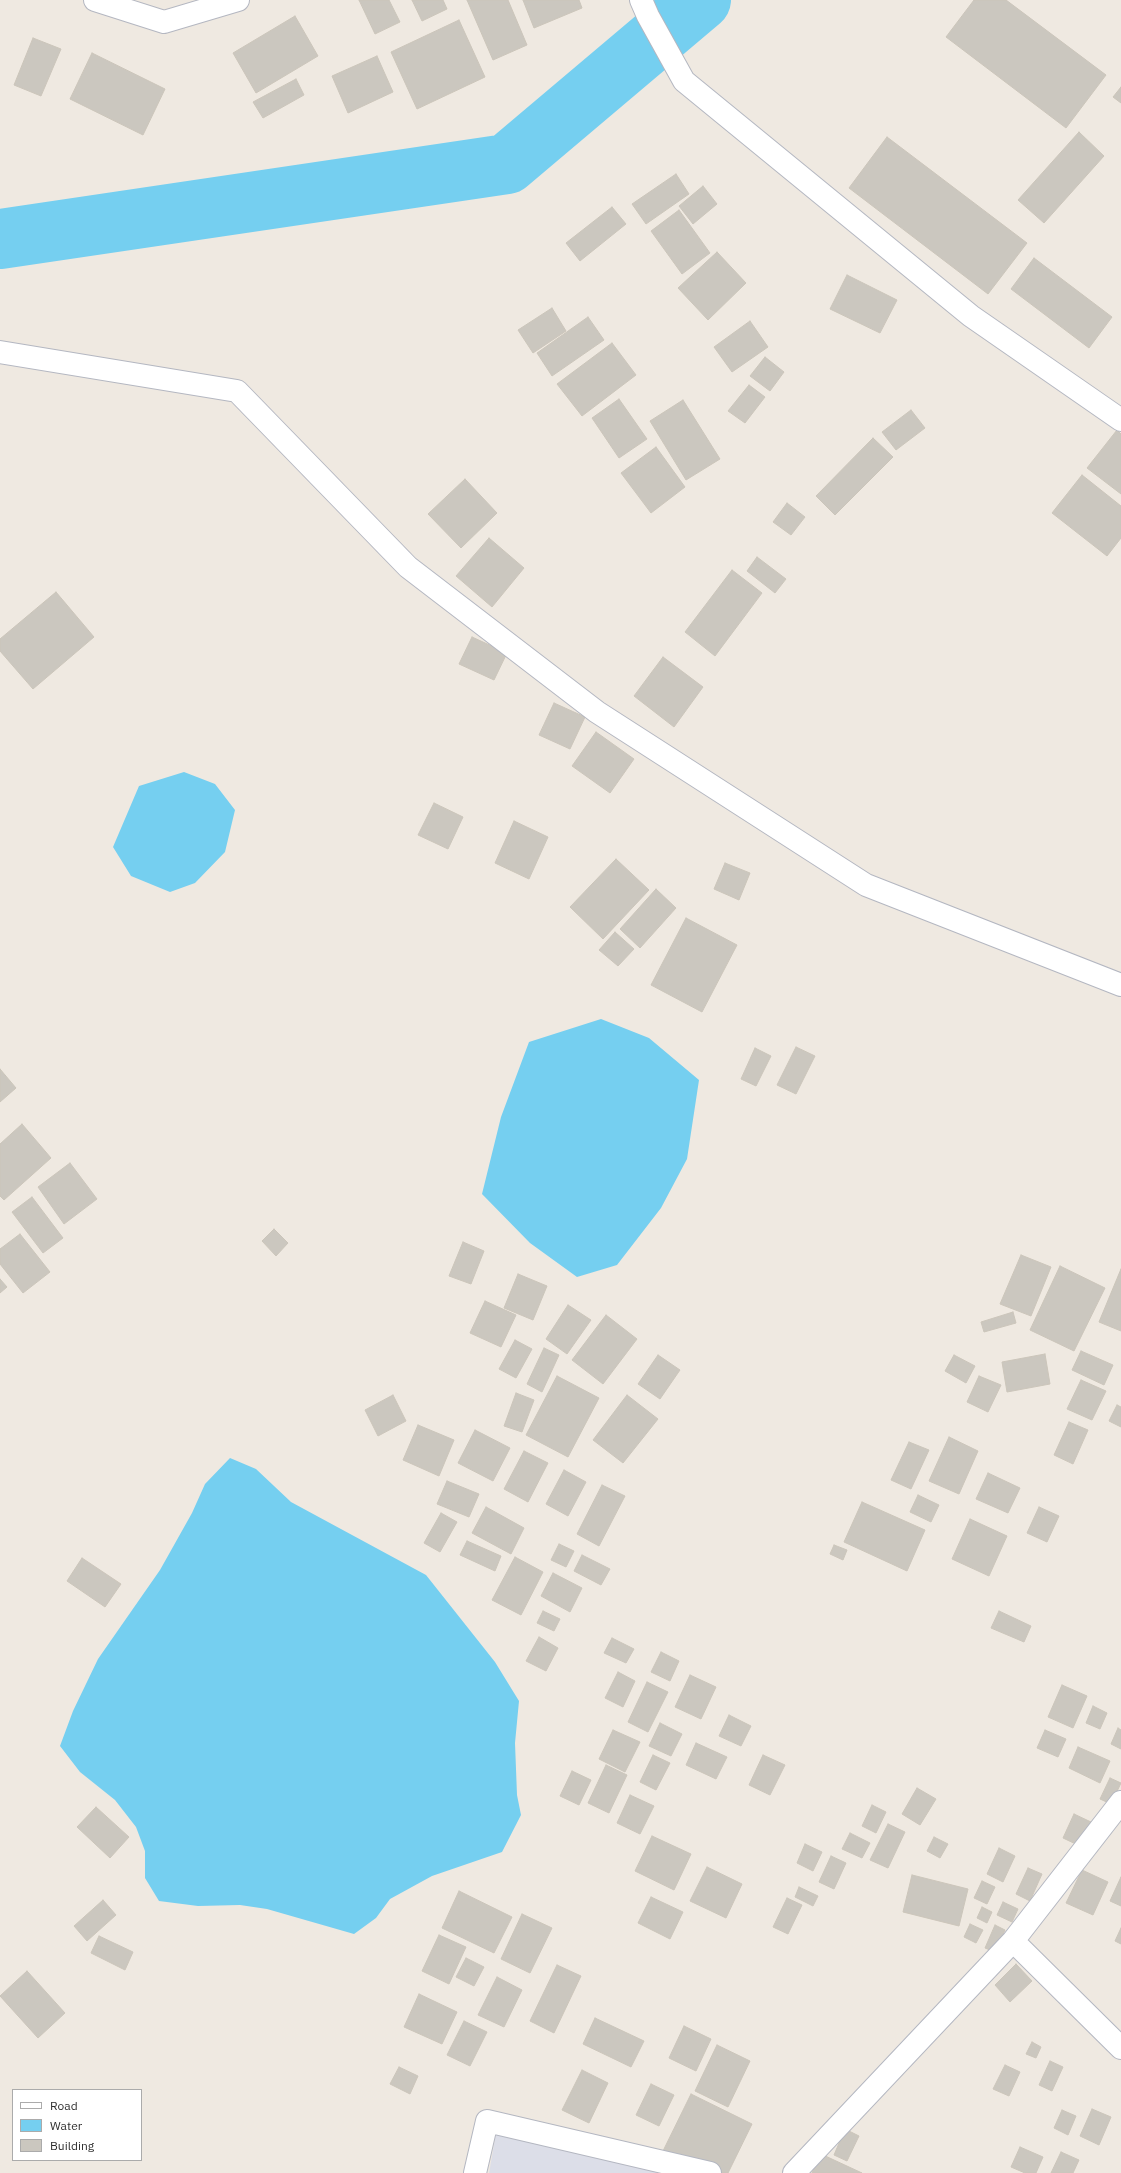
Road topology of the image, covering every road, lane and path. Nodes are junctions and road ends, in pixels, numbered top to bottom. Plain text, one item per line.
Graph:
1 (95, 0) edge
2 (238, 0) edge
3 (644, 8) edge
4 (0, 352) edge
5 (1121, 420) edge
6 (1121, 985) edge
7 (1121, 1802) edge
8 (1013, 1941) junction
9 (1121, 2048) edge
10 (475, 2173) edge
11 (710, 2173) edge
12 (794, 2173) edge

1 - 2 street
3 - 5 street
4 - 6 street
7 - 8 street
8 - 9 street
8 - 12 street
10 - 11 street

